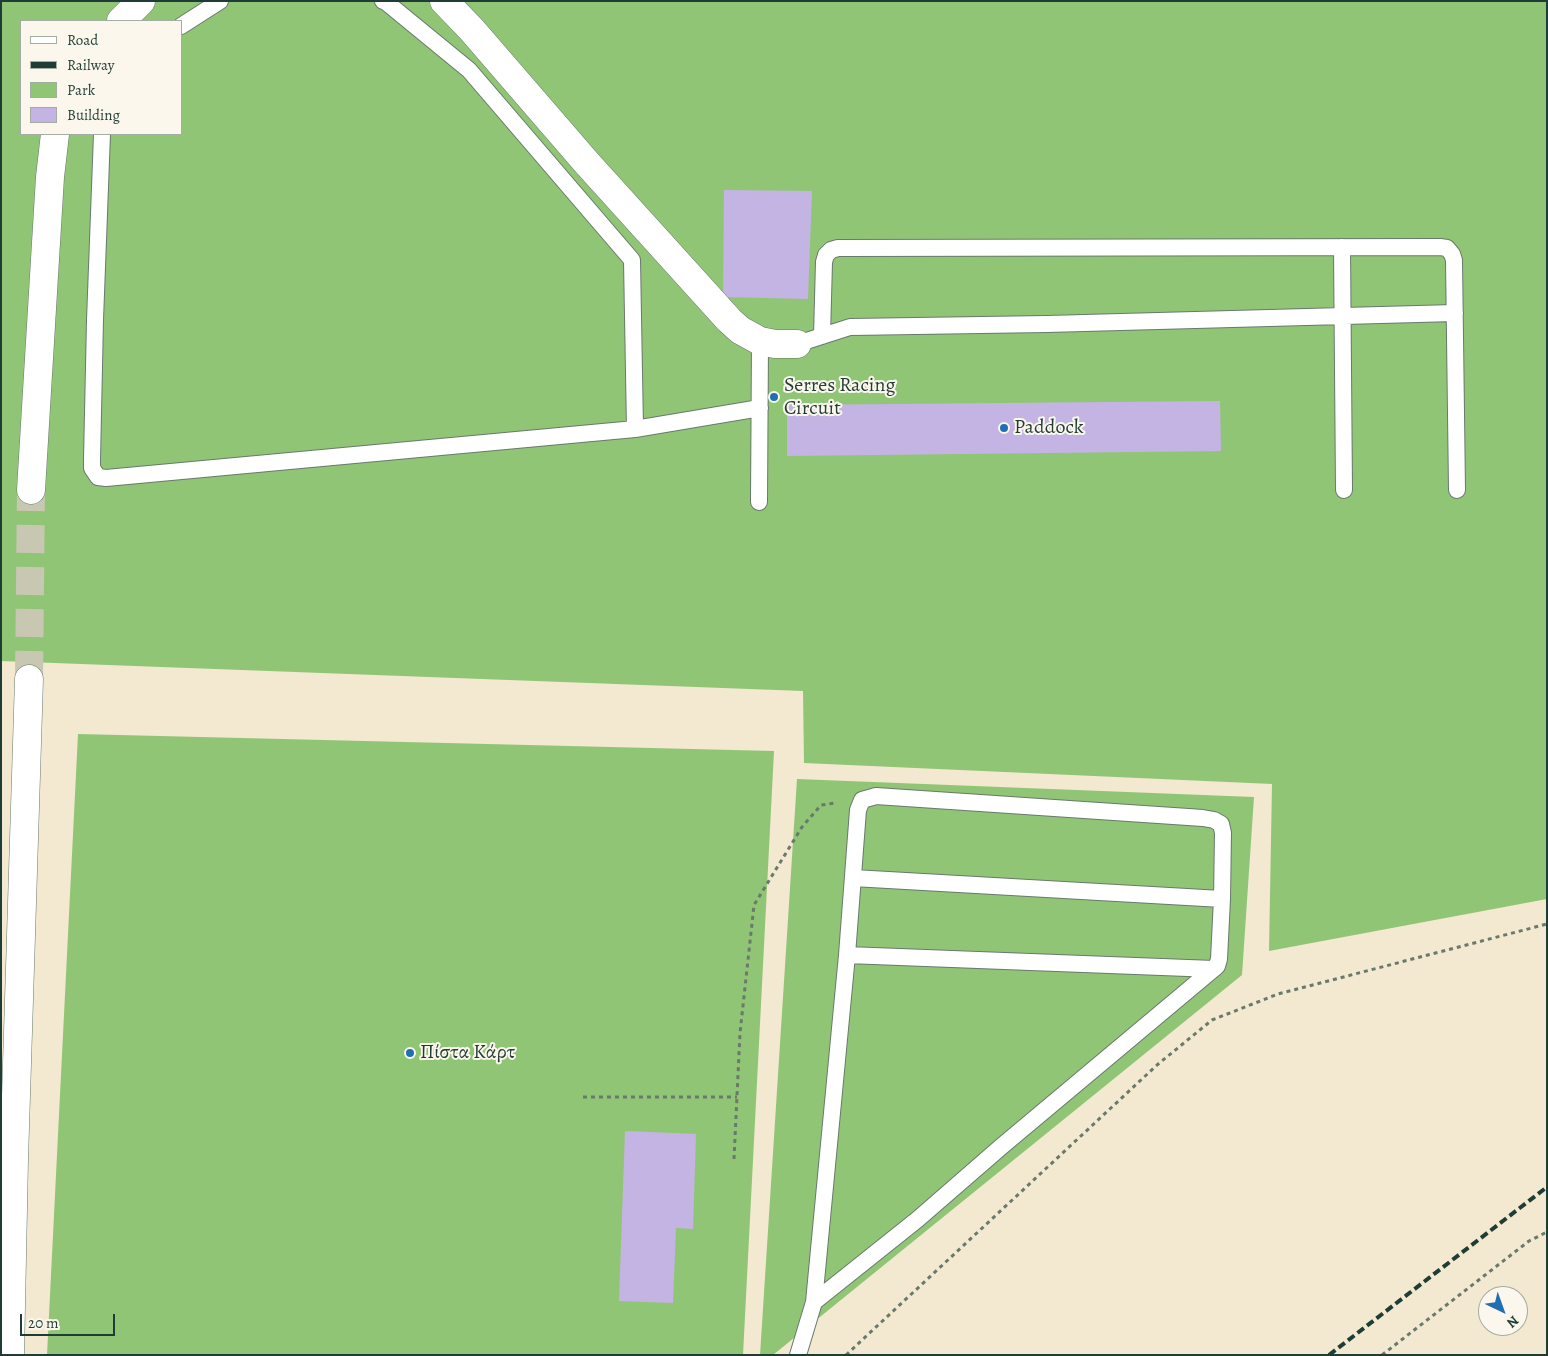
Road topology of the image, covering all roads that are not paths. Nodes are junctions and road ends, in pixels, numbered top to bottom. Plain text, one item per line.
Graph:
1 (141, 1) edge
2 (220, 1) edge
3 (384, 1) edge
4 (444, 1) edge
5 (122, 20) edge
6 (182, 25) edge
7 (55, 135) edge
8 (102, 135) edge
9 (1342, 247) junction
10 (1455, 313) junction
11 (1344, 316) junction
12 (822, 336) junction
13 (760, 341) junction
14 (797, 344) joint
15 (760, 408) junction
16 (635, 429) junction
17 (31, 490) tunnel mouth
18 (1344, 490) dead end
19 (1457, 490) dead end
20 (759, 502) dead end
21 (29, 678) tunnel mouth
22 (853, 878) junction
23 (1222, 899) junction
24 (847, 955) junction
25 (1214, 969) junction
26 (8, 1152) edge
27 (814, 1302) junction
28 (10, 1355) edge
29 (798, 1355) edge

1 - 5 street
2 - 6 lane
3 - 16 lane
4 - 13 street
7 - 17 street
8 - 16 lane
9 - 10 lane
9 - 11 lane
9 - 12 lane
10 - 11 lane
10 - 19 lane
11 - 12 lane
11 - 18 lane
12 - 14 lane
13 - 14 street
13 - 15 lane
15 - 16 lane
15 - 20 lane
21 - 26 street
22 - 23 lane
22 - 23 lane
22 - 24 lane
23 - 25 lane
24 - 25 lane
24 - 27 lane
25 - 27 lane
26 - 28 street
27 - 29 lane

